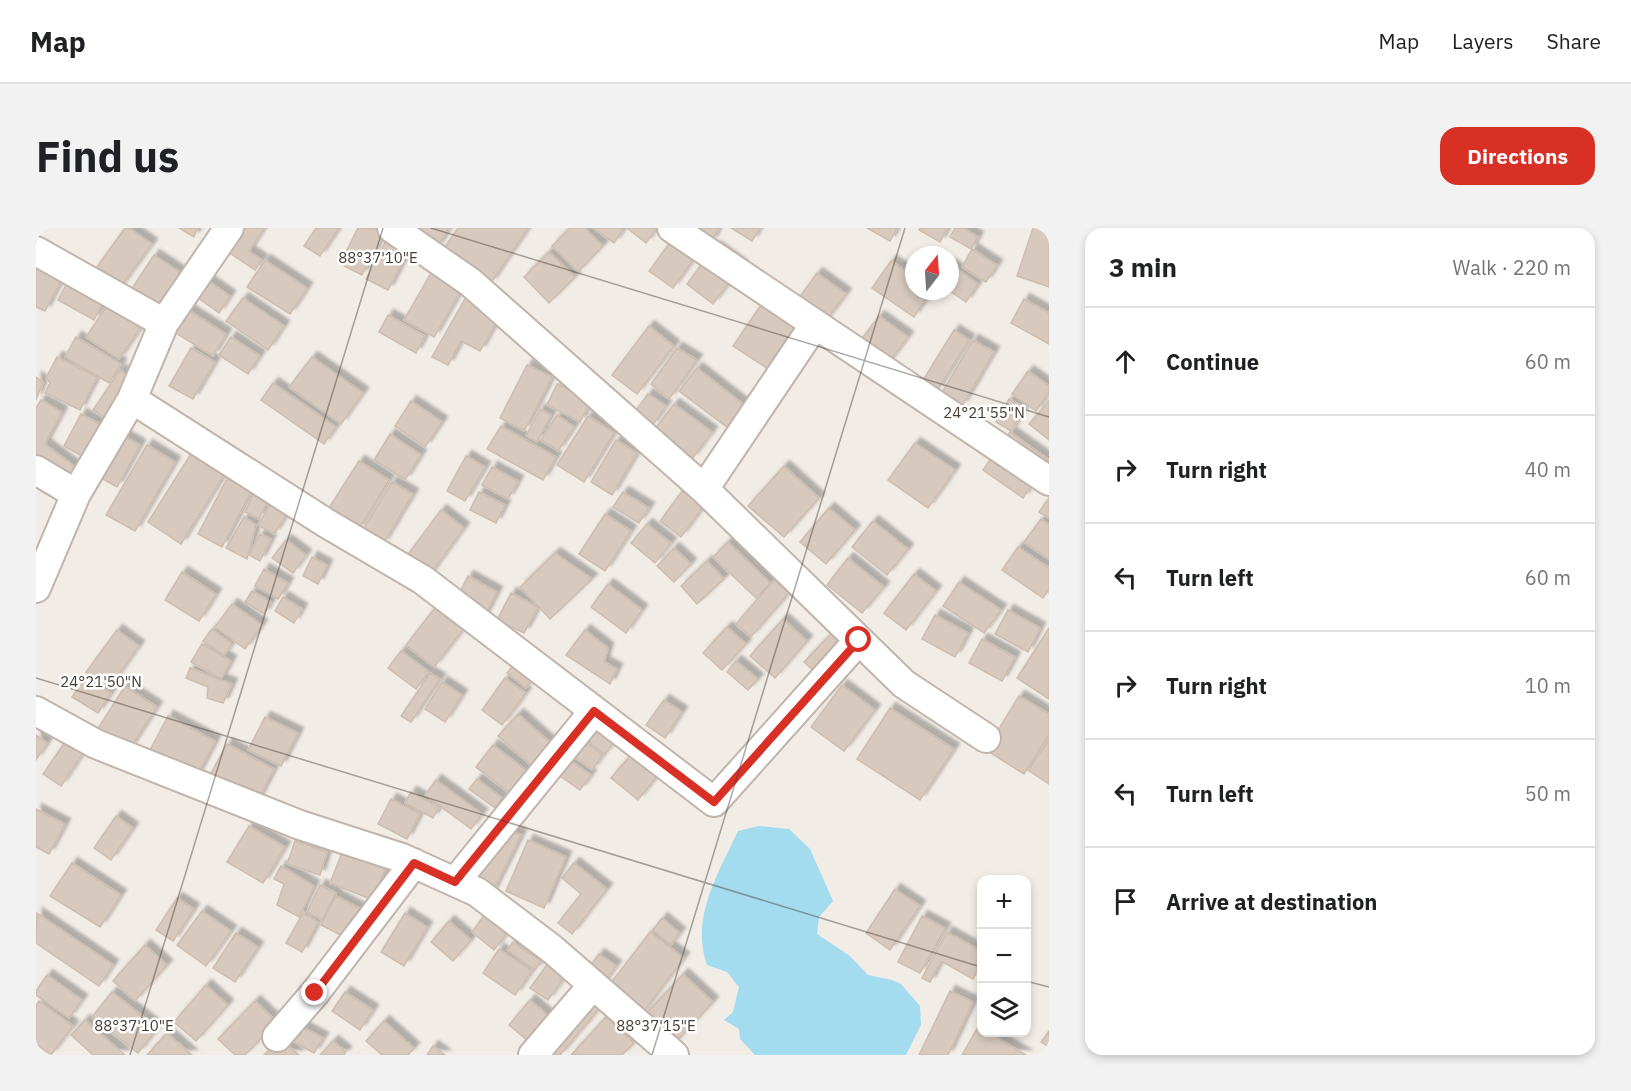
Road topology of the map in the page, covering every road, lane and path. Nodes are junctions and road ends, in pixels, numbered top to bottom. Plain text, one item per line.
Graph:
1 (229, 228) edge
2 (392, 228) edge
3 (672, 228) edge
4 (36, 251) edge
5 (164, 323) junction
6 (815, 324) junction
7 (132, 399) junction
8 (36, 470) edge
9 (1049, 481) edge
10 (704, 489) junction
11 (76, 494) junction
12 (36, 588) edge
13 (859, 640) junction
14 (36, 711) edge
15 (594, 711) junction
16 (986, 738) dead end
17 (414, 863) junction
18 (455, 882) junction
19 (593, 985) junction
20 (277, 1037) dead end
21 (532, 1055) edge
22 (674, 1055) edge

1 - 5 street
2 - 10 street
3 - 6 street
4 - 5 street
5 - 7 street
6 - 9 street
6 - 10 street
7 - 11 street
7 - 15 street
8 - 11 street
10 - 13 street
11 - 12 street
13 - 15 street
13 - 16 street
14 - 17 street
15 - 18 street
17 - 18 street
17 - 20 street
18 - 19 street
19 - 21 street
19 - 22 street

